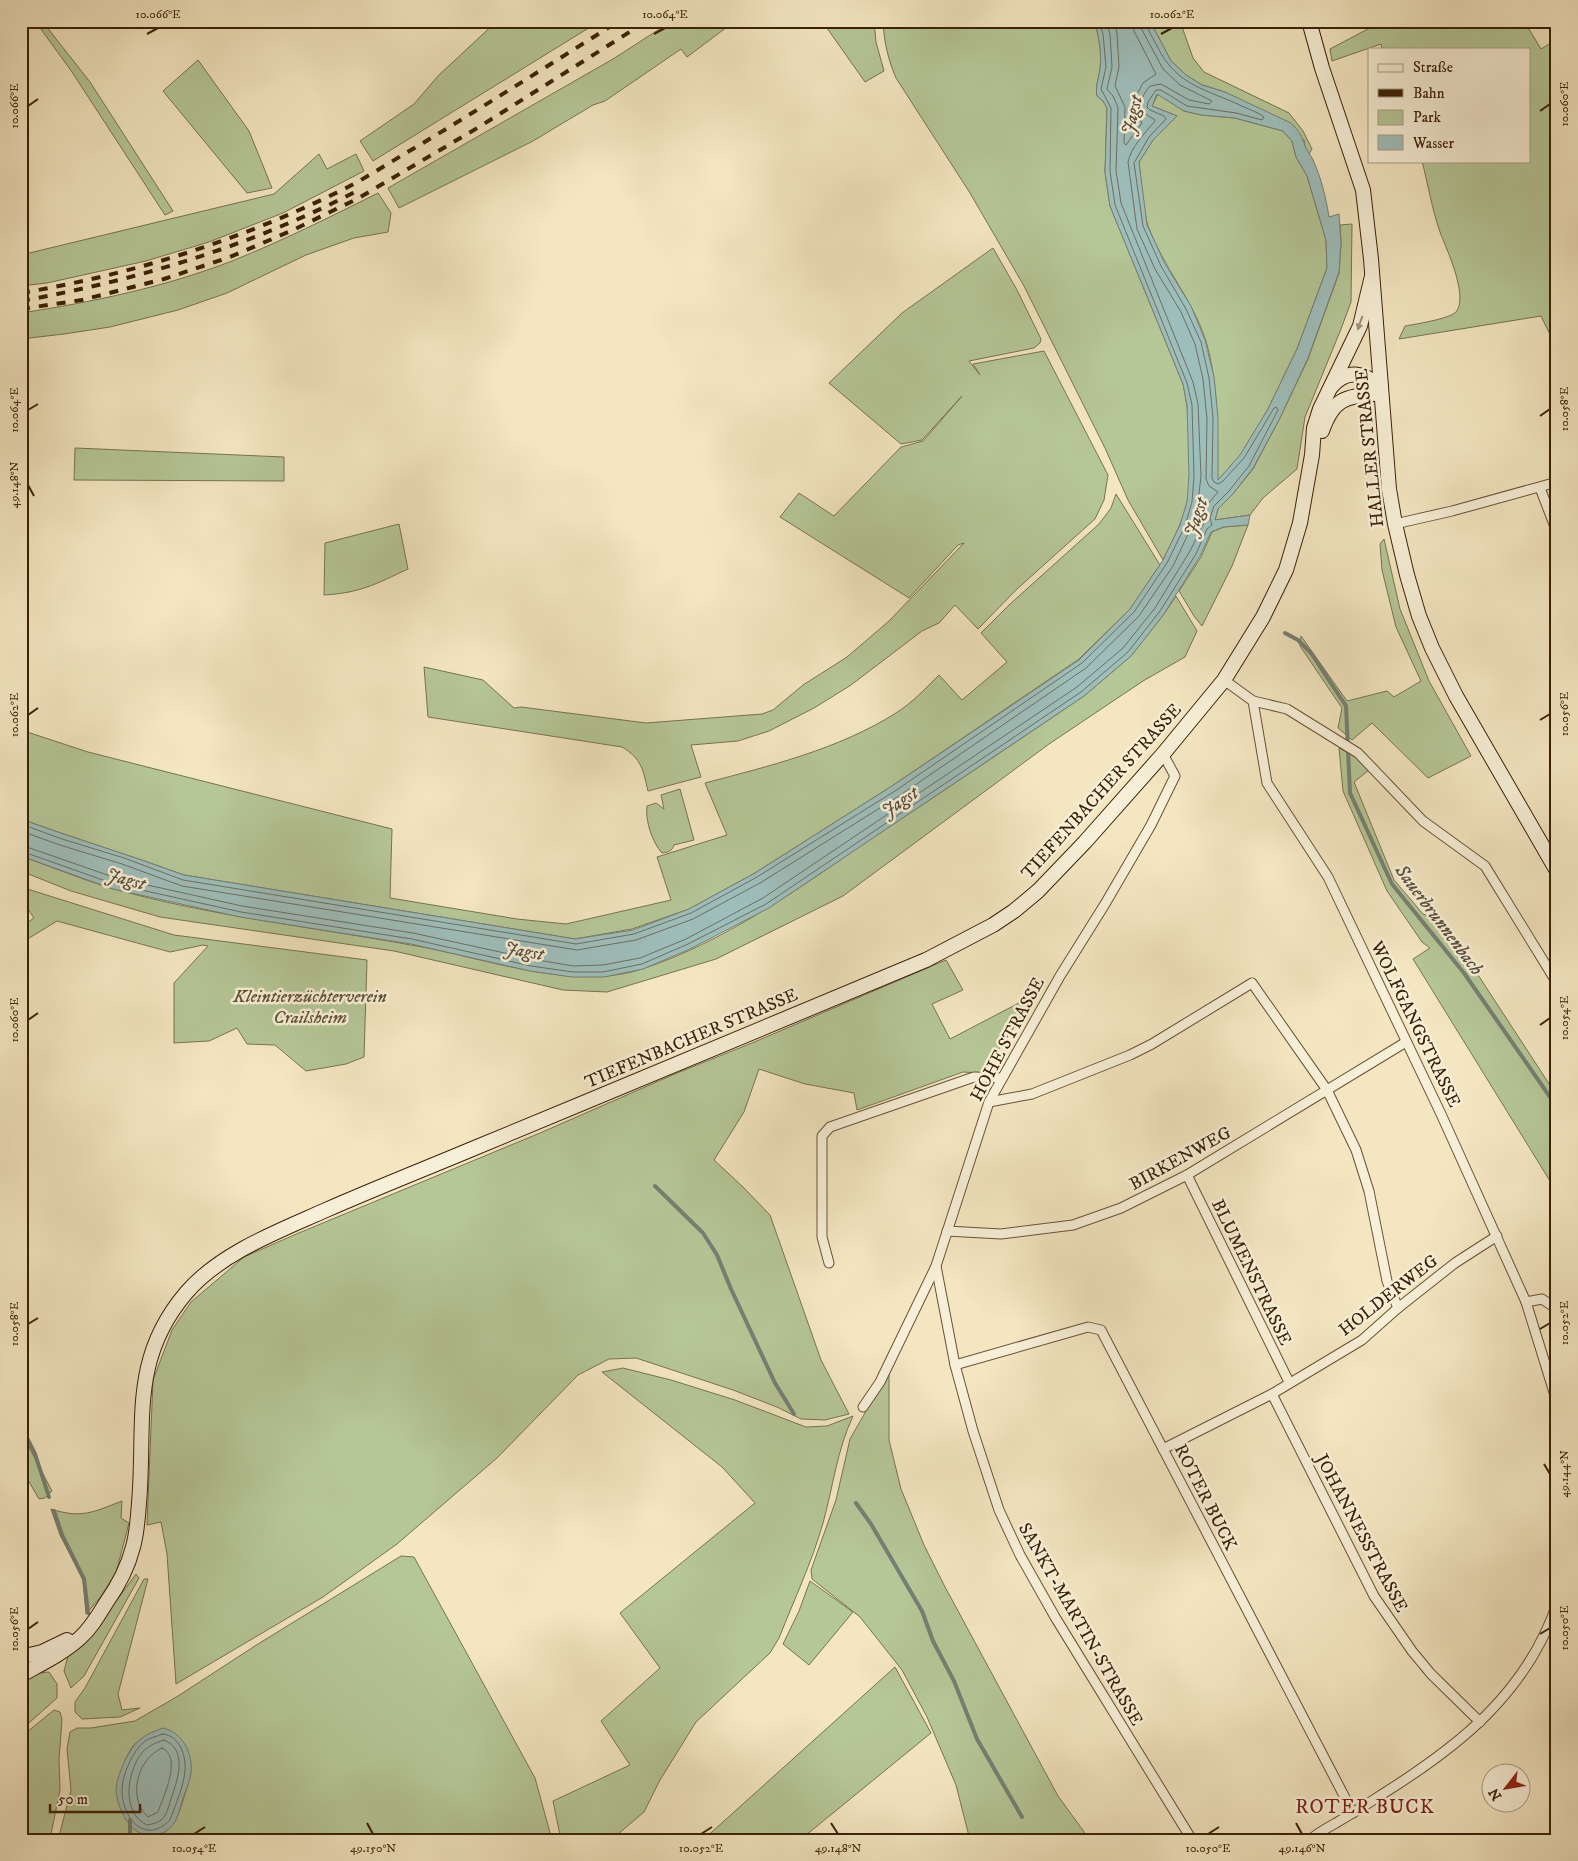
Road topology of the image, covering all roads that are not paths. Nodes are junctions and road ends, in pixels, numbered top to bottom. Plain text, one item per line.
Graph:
1 (1309, 21) edge
2 (1372, 276) junction
3 (1328, 390) junction
4 (1381, 390) junction
5 (1312, 455) junction
6 (1557, 482) edge
7 (1540, 488) junction
8 (1395, 524) junction
9 (1557, 532) edge
10 (1224, 680) junction
11 (1253, 701) junction
12 (1163, 754) junction
13 (1557, 871) edge
14 (1557, 982) edge
15 (1406, 1042) junction
16 (1002, 1078) junction
17 (1327, 1090) junction
18 (989, 1102) junction
19 (1187, 1176) junction
20 (947, 1231) junction
21 (1497, 1236) junction
22 (829, 1263) dead end
23 (936, 1266) junction
24 (1526, 1302) junction
25 (1398, 1308) junction
26 (1557, 1309) edge
27 (955, 1366) junction
28 (1289, 1382) junction
29 (1272, 1394) junction
30 (1557, 1402) edge
31 (863, 1407) dead end
32 (1163, 1449) junction
33 (102, 1610) junction
34 (1556, 1611) edge
35 (21, 1657) edge
36 (24, 1673) edge
37 (1480, 1722) junction
38 (1353, 1813) junction
39 (1192, 1840) edge
40 (1310, 1840) edge

1 - 2 main road, HALLER STRASSE
2 -> 3 main road, TIEFENBACHER STRASSE
2 - 4 main road, HALLER STRASSE
3 - 4 main road
3 - 5 main road, TIEFENBACHER STRASSE
4 - 5 main road, TIEFENBACHER STRASSE
4 - 8 main road, HALLER STRASSE
5 - 10 main road, TIEFENBACHER STRASSE
6 - 7 street
7 - 8 street
7 - 9 street
8 - 13 main road, HALLER STRASSE
10 - 11 street
10 - 12 main road, TIEFENBACHER STRASSE
11 - 14 street
11 - 15 street, WOLFGANGSTRASSE
12 - 16 street, HOHE STRASSE
12 - 33 main road, TIEFENBACHER STRASSE
15 - 17 street, BIRKENWEG
15 - 21 street, WOLFGANGSTRASSE
16 - 18 street, HOHE STRASSE
16 - 22 street
17 - 18 street
17 - 19 street, BIRKENWEG
17 - 25 street
18 - 20 street, HOHE STRASSE
19 - 20 street, BIRKENWEG
19 - 28 street, BLUMENSTRASSE
20 - 23 street, HOHE STRASSE
21 - 24 street, WOLFGANGSTRASSE
21 - 25 street, HOLDERWEG
23 - 27 street, SANKT-MARTIN-STRASSE
23 - 31 street, HOHE STRASSE
24 - 26 street
24 - 30 street, WOLFGANGSTRASSE
25 - 28 street, HOLDERWEG
27 - 32 street, ROTER BUCK
27 - 39 street, SANKT-MARTIN-STRASSE
28 - 29 street, HOLDERWEG
29 - 32 street, HOLDERWEG
29 - 37 street, JOHANNESSTRASSE
32 - 38 street, ROTER BUCK
33 - 35 main road, TIEFENBACHER STRASSE
33 - 36 main road, TIEFENBACHER STRASSE
34 - 37 street
37 - 38 street
38 - 40 street

